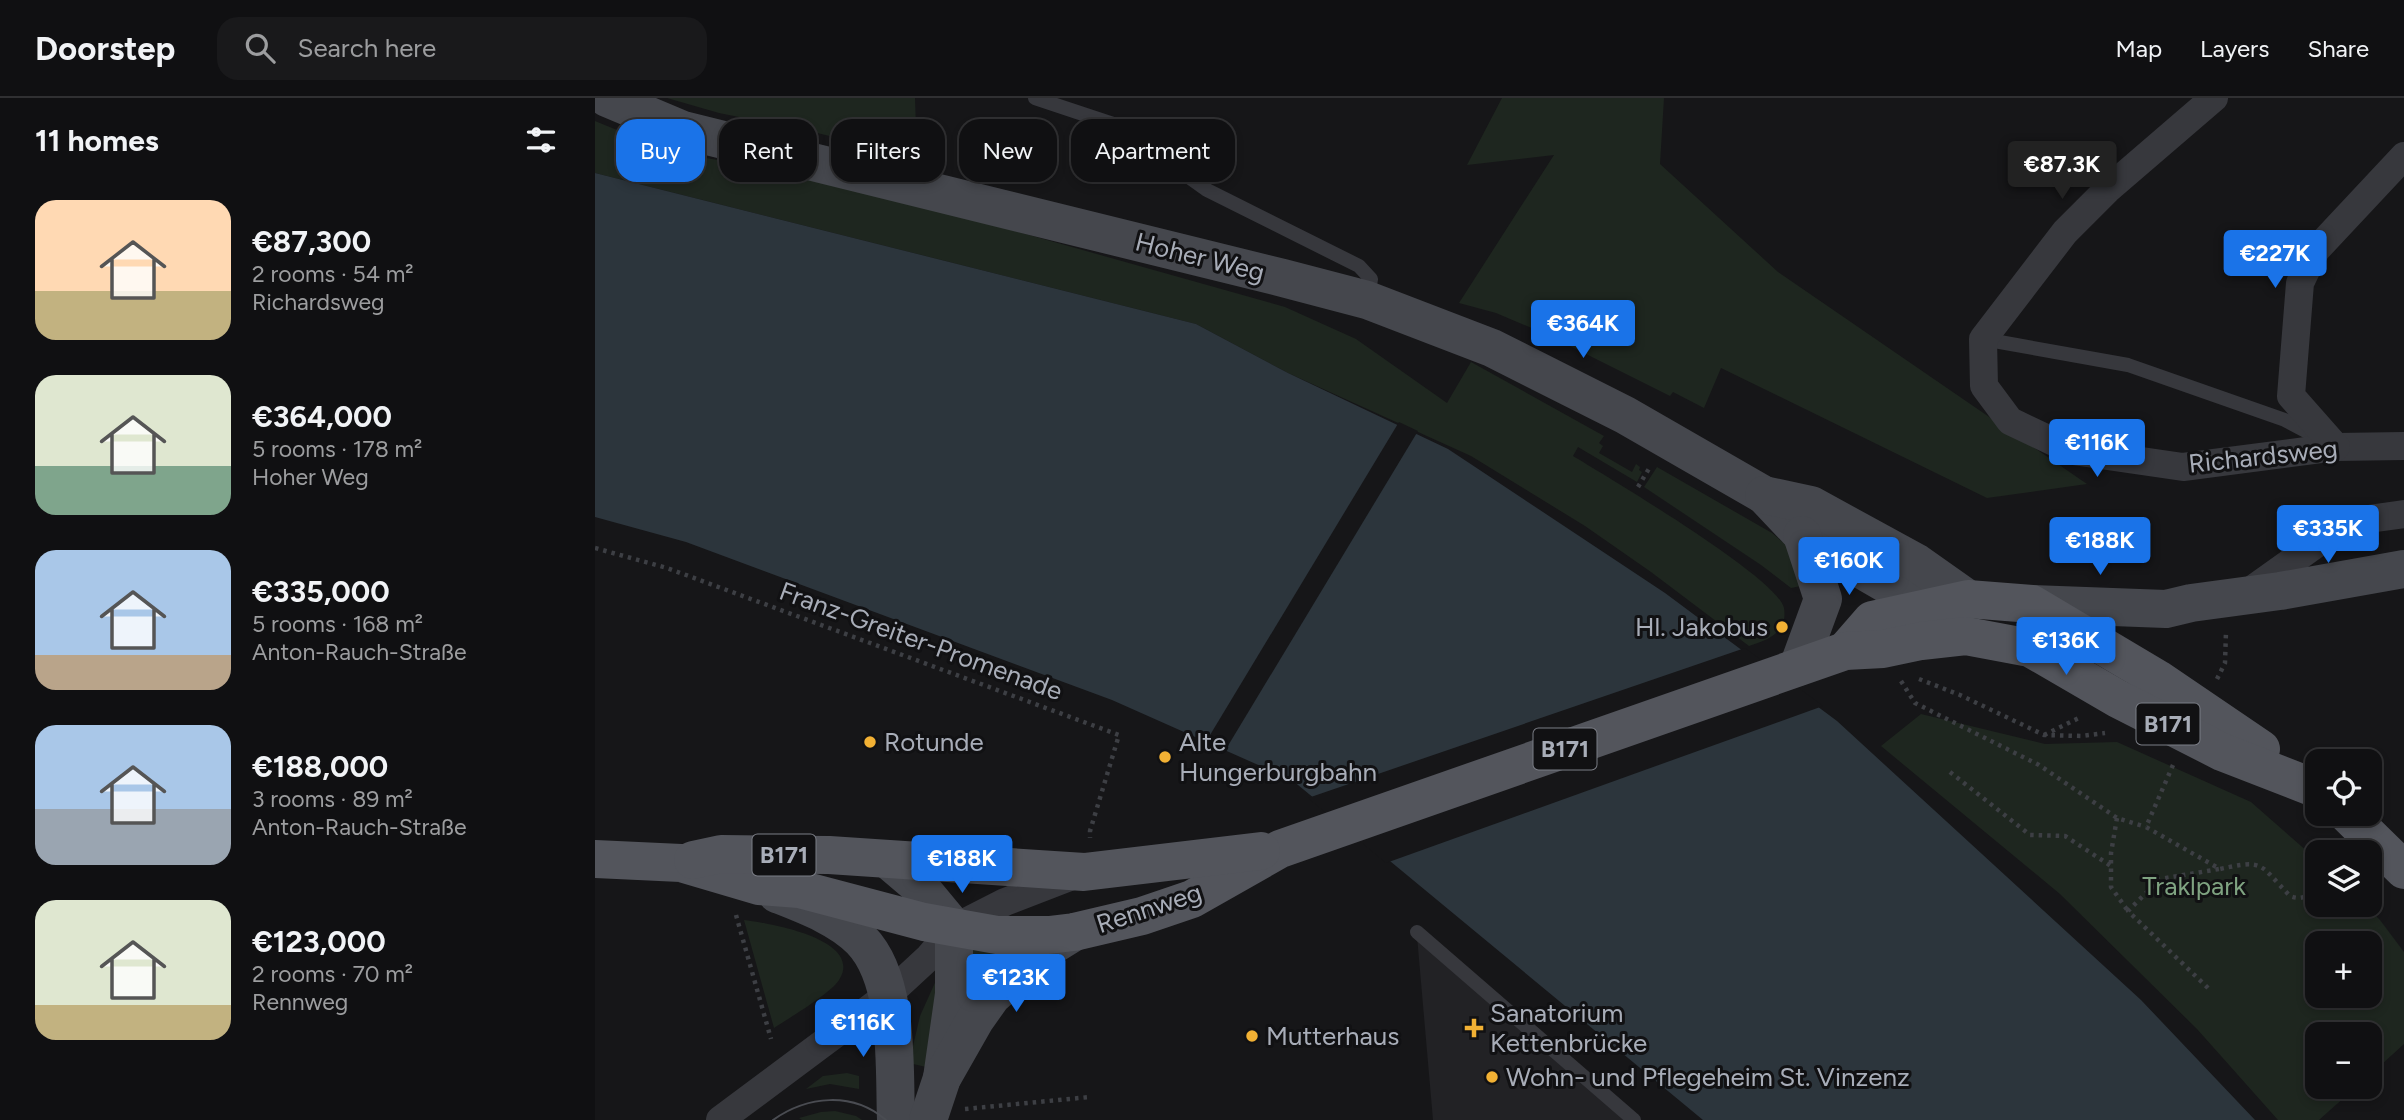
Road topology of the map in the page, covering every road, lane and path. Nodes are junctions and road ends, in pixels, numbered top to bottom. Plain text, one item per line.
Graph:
1 (607, 98) edge
2 (1035, 98) edge
3 (2225, 98) edge
4 (2204, 107) edge
5 (2404, 156) edge
6 (1367, 300) junction
7 (1983, 339) junction
8 (2404, 446) edge
9 (2336, 447) junction
10 (1652, 464) dead end
11 (1638, 488) dead end
12 (1764, 495) junction
13 (2404, 514) edge
14 (1802, 535) junction
15 (595, 548) edge
16 (2404, 569) edge
17 (2032, 604) junction
18 (1926, 607) junction
19 (2166, 609) junction
20 (2235, 610) junction
21 (1967, 617) junction
22 (2100, 646) junction
23 (2031, 648) junction
24 (1845, 651) junction
25 (1798, 667) junction
26 (1919, 679) dead end
27 (1899, 680) dead end
28 (2216, 680) dead end
29 (2113, 732) dead end
30 (2176, 759) dead end
31 (1950, 772) dead end
32 (2305, 783) edge
33 (2305, 785) edge
34 (2117, 818) junction
35 (2359, 826) edge
36 (2146, 828) junction
37 (1280, 849) junction
38 (1087, 857) junction
39 (595, 859) edge
40 (887, 859) junction
41 (681, 863) junction
42 (2111, 866) junction
43 (2220, 869) junction
44 (2404, 870) edge
45 (2305, 897) edge
46 (747, 899) junction
47 (2128, 911) junction
48 (954, 928) junction
49 (1073, 932) junction
50 (1417, 932) dead end
51 (2208, 988) dead end
52 (889, 994) junction
53 (771, 1039) dead end
54 (1090, 1097) dead end
55 (935, 1100) edge
56 (720, 1120) edge
57 (896, 1120) edge
58 (1634, 1120) edge

1 - 6 street, Hoher Weg
2 - 6 lane
3 - 4 street
4 - 7 street
5 - 9 street
6 - 12 street, Hoher Weg
7 - 9 lane
7 - 9 street, Richardsweg
8 - 9 street, Richardsweg
10 - 11 path
12 - 14 street, Hoher Weg
12 - 21 street, Hoher Weg
13 - 20 street
14 - 18 street, Hoher Weg
14 - 25 street
15 - 38 path, Franz-Greiter-Promenade
16 - 20 street
17 - 19 street
17 - 21 main road, B171
17 - 22 main road, B171
18 - 21 main road, B171
18 - 24 main road, B171
19 - 20 street
19 - 22 street
20 - 28 path
21 - 23 main road, B171
21 - 24 main road, B171
22 - 23 street
22 - 32 main road, B171
23 - 33 main road, B171
24 - 25 main road, B171
25 - 37 main road, Rennweg / B171
26 - 29 path
27 - 34 path
30 - 36 path
31 - 42 path
34 - 36 path
34 - 42 path
35 - 44 main road
36 - 43 path
37 - 38 main road, Rennweg / B171
37 - 49 main road, Rennweg / B171
38 - 40 main road, Rennweg / B171
38 - 48 street
39 - 41 main road, Rennweg / B171
40 - 41 main road, Rennweg / B171
40 - 48 street
41 - 46 main road, Rennweg / B171
42 - 47 path
43 - 45 path
43 - 47 path
46 - 48 main road, Rennweg / B171
46 - 52 street
46 - 53 path
47 - 51 path
48 - 49 main road, Rennweg / B171
48 - 52 street
48 - 55 street
49 - 55 street
50 - 58 lane
52 - 56 street
52 - 57 street
54 - 55 path

